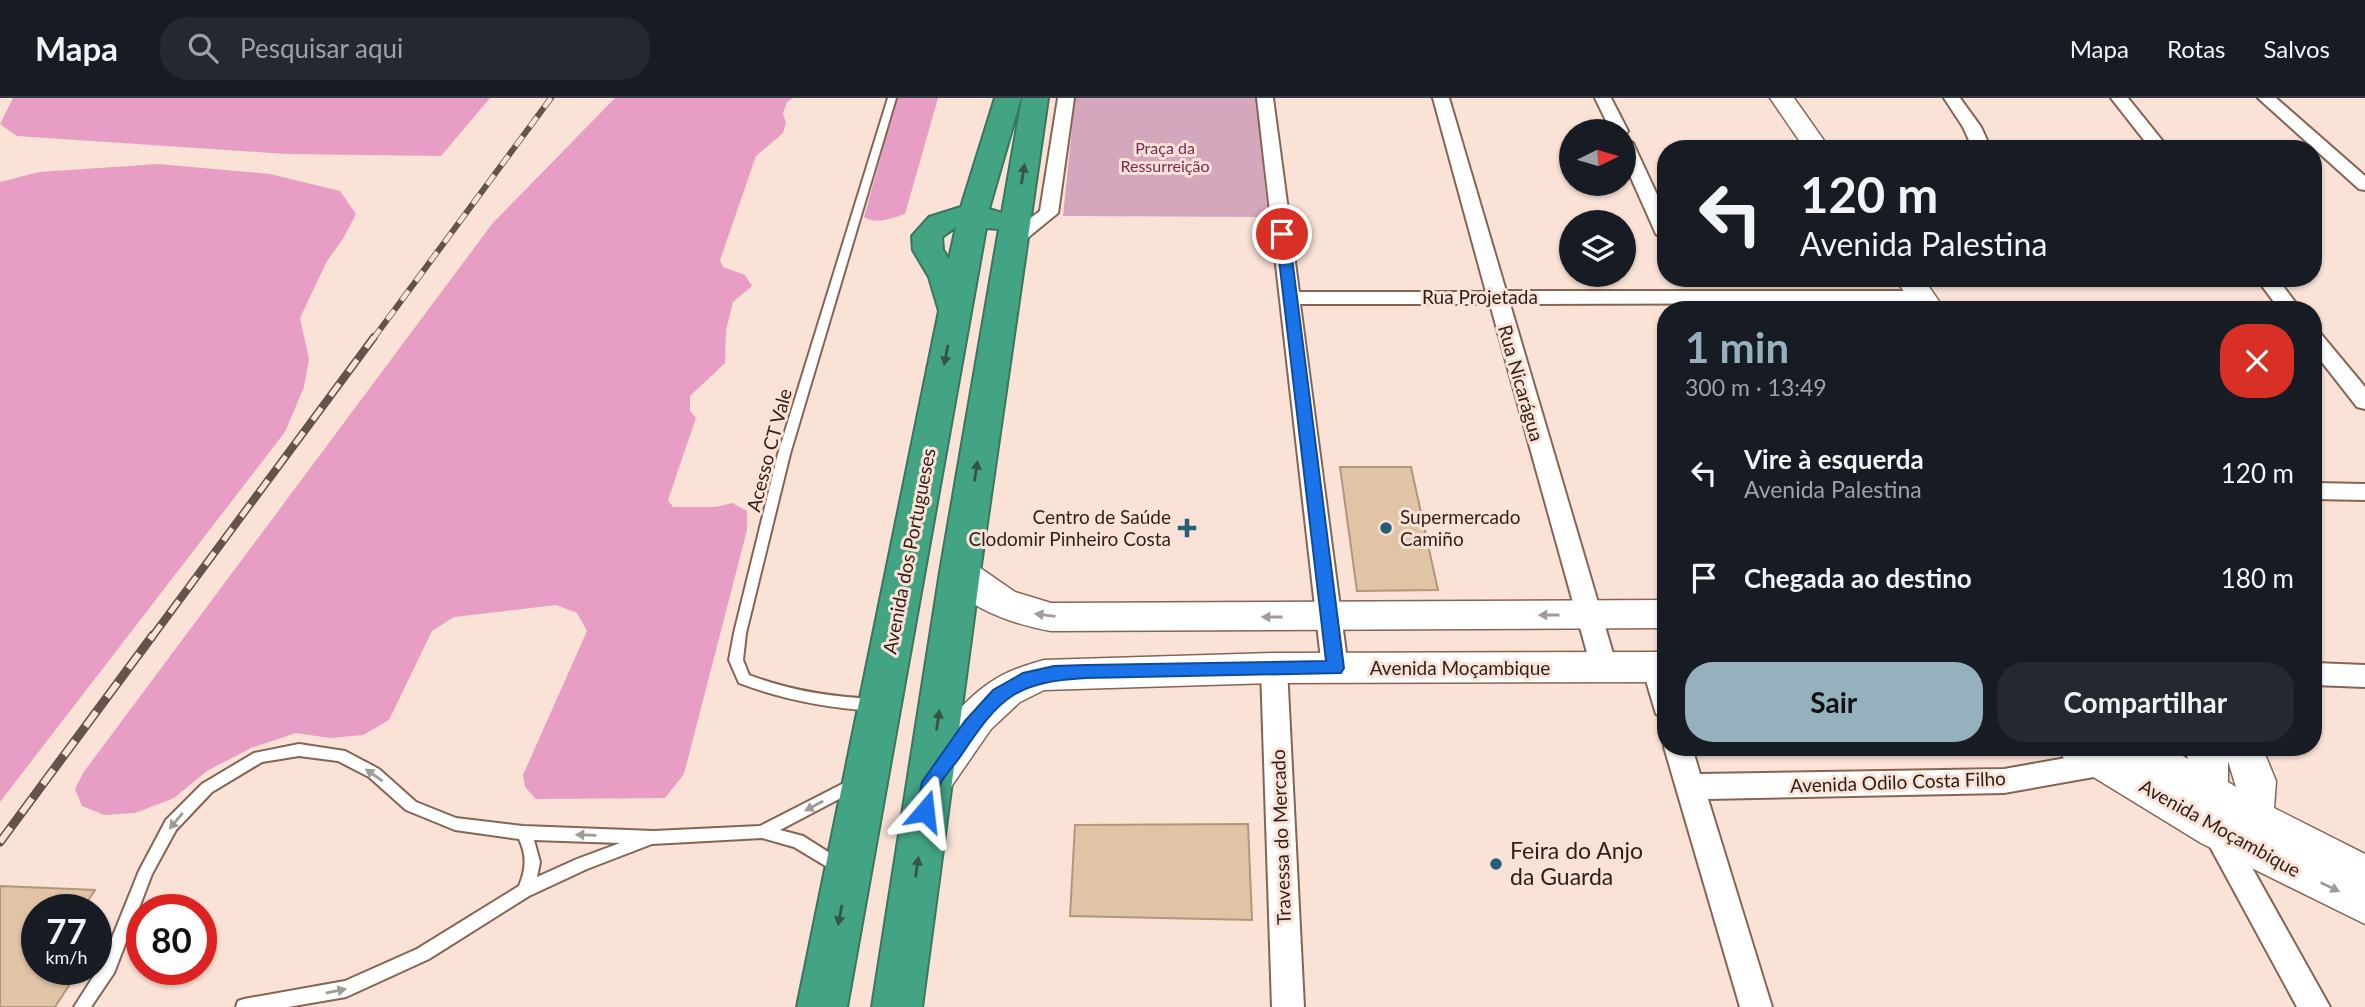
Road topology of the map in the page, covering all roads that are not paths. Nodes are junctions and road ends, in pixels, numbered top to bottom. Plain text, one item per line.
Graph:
1 (892, 98) edge
2 (1008, 98) edge
3 (1035, 98) edge
4 (1066, 98) edge
5 (1265, 98) edge
6 (1441, 98) edge
7 (1603, 98) edge
8 (1782, 98) edge
9 (1952, 98) edge
10 (2119, 98) edge
11 (2266, 98) edge
12 (1613, 119) edge
13 (1812, 140) edge
14 (1978, 140) edge
15 (2153, 140) edge
16 (2314, 140) edge
17 (2322, 147) edge
18 (1636, 169) edge
19 (2365, 185) edge
20 (1657, 214) edge
21 (973, 215) junction
22 (1013, 240) junction
23 (2273, 287) edge
24 (1921, 295) edge
25 (1496, 297) junction
26 (1290, 298) junction
27 (1772, 301) edge
28 (2284, 301) edge
29 (1657, 303) edge
30 (997, 338) junction
31 (2322, 354) edge
32 (2365, 402) edge
33 (2322, 491) edge
34 (2365, 492) edge
35 (960, 572) junction
36 (1657, 614) edge
37 (1589, 615) junction
38 (1330, 617) junction
39 (1274, 667) junction
40 (1604, 667) junction
41 (1657, 667) edge
42 (1335, 668) junction
43 (2322, 674) edge
44 (2365, 676) edge
45 (880, 705) junction
46 (1681, 756) edge
47 (2091, 756) edge
48 (2113, 756) edge
49 (2207, 756) edge
50 (2246, 756) edge
51 (866, 778) junction
52 (1690, 787) junction
53 (928, 788) junction
54 (2224, 813) junction
55 (762, 832) junction
56 (523, 833) junction
57 (654, 838) junction
58 (848, 873) junction
59 (2365, 875) edge
60 (524, 891) junction
61 (2365, 904) edge
62 (82, 1007) edge
63 (244, 1007) edge
64 (822, 1007) edge
65 (897, 1007) edge
66 (1289, 1007) edge
67 (1756, 1007) edge
68 (2314, 1007) edge

1 - 45 lane, Acesso CT Vale
2 - 21 highway, Avenida dos Portugueses
22 -> 3 highway
4 - 22 street
5 - 26 street
6 - 25 street, Rua Nicarágua
7 - 12 street
8 - 13 main road
9 - 14 street
10 - 15 street
11 - 16 street
17 - 19 street
18 - 20 street
21 - 30 highway
21 -> 45 highway, Avenida dos Portugueses
22 - 30 highway
23 - 28 street
24 - 27 street, Rua Projetada
25 - 26 street, Rua Projetada
25 - 29 street, Rua Projetada
25 - 37 street, Rua Nicarágua
26 - 38 street
35 -> 30 highway
31 - 32 street
33 - 34 street
38 -> 35 main road
53 -> 35 highway
36 - 37 main road
37 -> 38 main road
37 - 40 street, Rua Nicarágua
38 - 42 street
39 - 42 main road, Avenida Moçambique
39 - 53 main road, Avenida Moçambique
39 - 66 street, Travessa do Mercado
40 - 41 main road, Avenida Moçambique
40 - 42 main road, Avenida Moçambique
43 - 44 street
45 - 51 highway, Avenida dos Portugueses
46 - 52 street
47 - 52 street, Avenida Odilo Costa Filho
48 - 54 main road, Avenida Moçambique
49 - 54 main road
50 - 54 main road
51 -> 55 lane
51 - 58 highway, Avenida dos Portugueses
52 - 67 street
65 -> 53 highway
54 - 59 main road, Avenida Moçambique
54 -> 61 main road, Avenida Moçambique
54 - 68 street
55 - 57 lane
55 - 58 lane
57 -> 56 lane
56 - 60 lane
56 -> 62 lane
57 - 60 lane
58 -> 64 highway, Avenida dos Portugueses
63 -> 60 lane

